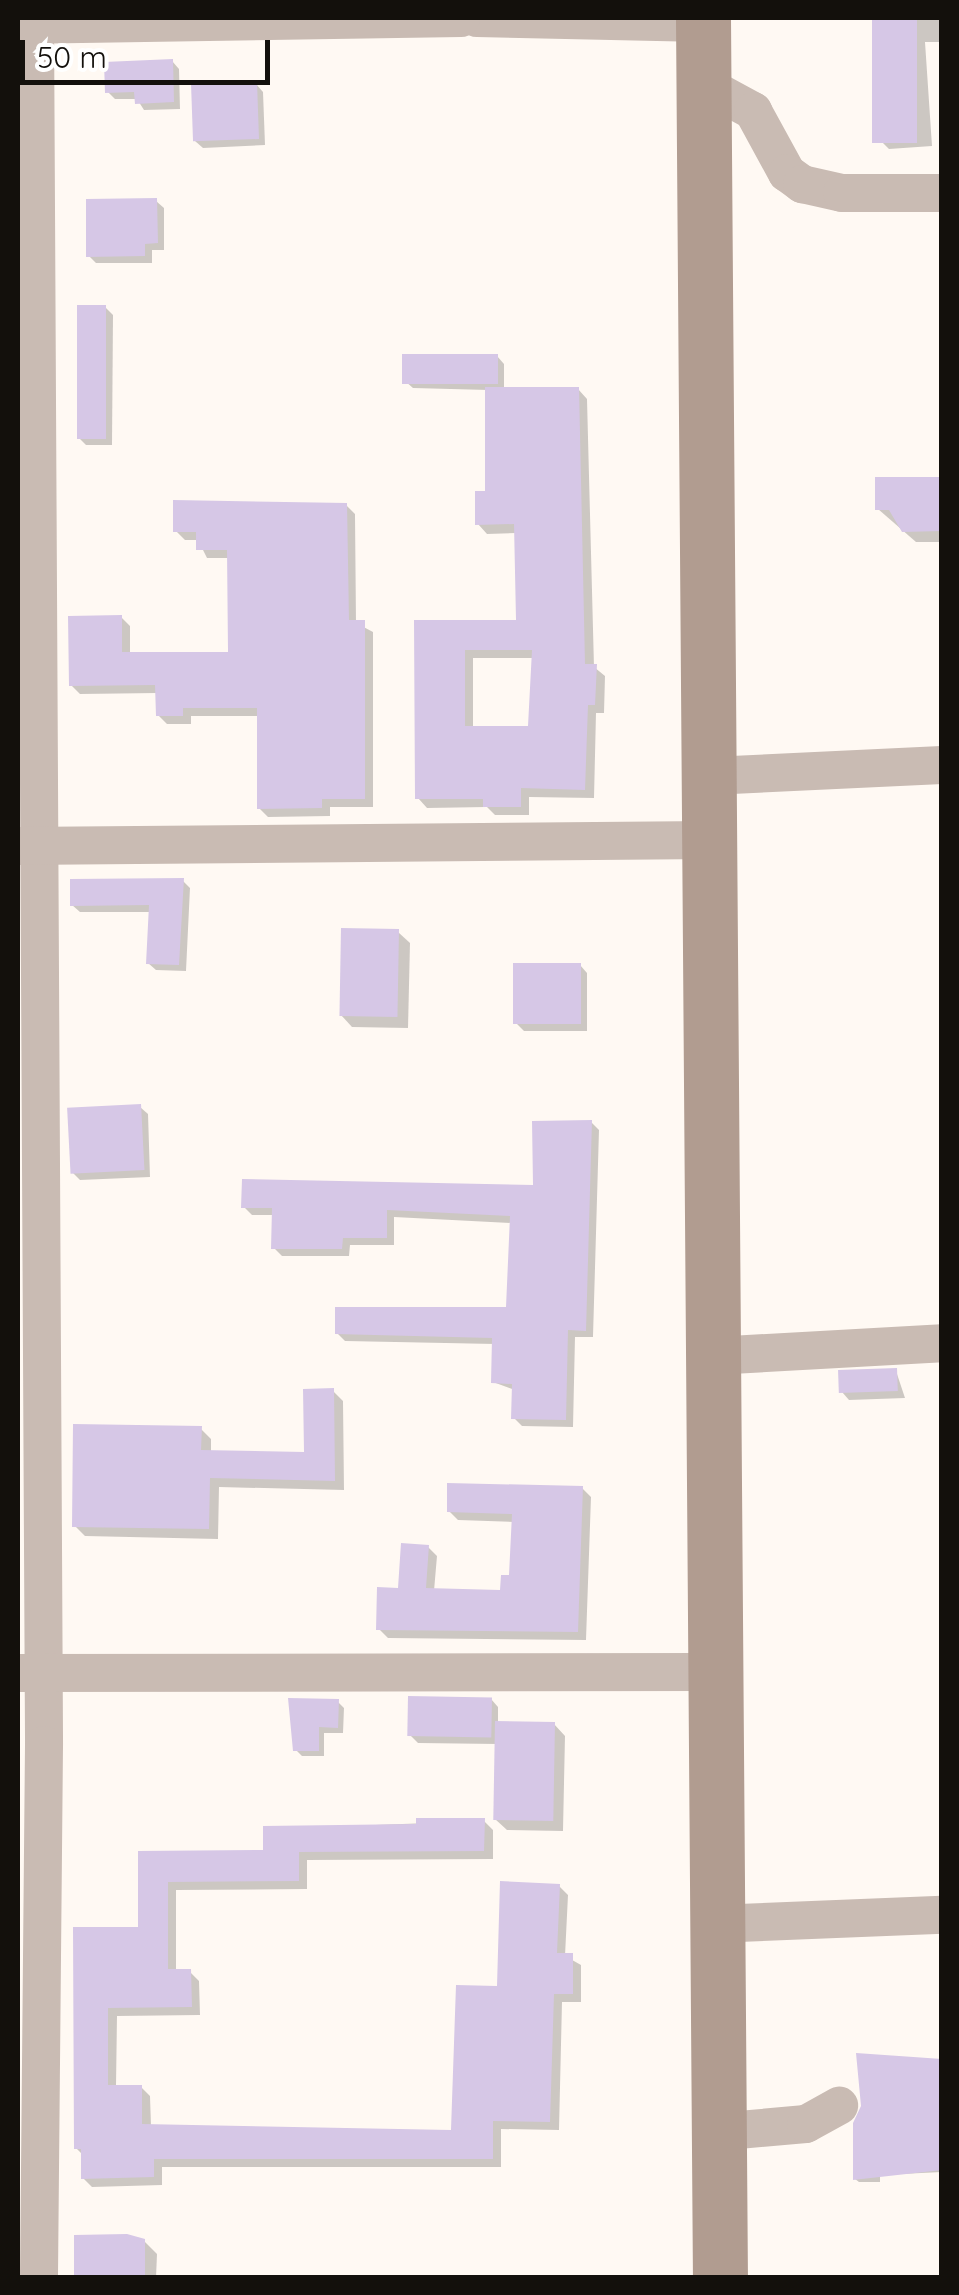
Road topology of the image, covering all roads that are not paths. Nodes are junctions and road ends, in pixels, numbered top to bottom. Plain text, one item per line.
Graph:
1 (461, 18) edge
2 (477, 18) edge
3 (703, 20) edge
4 (29, 23) edge
5 (704, 85) junction
6 (942, 194) edge
7 (942, 765) edge
8 (710, 776) junction
9 (711, 840) junction
10 (28, 846) edge
11 (942, 1343) edge
12 (713, 1356) junction
13 (30, 1672) edge
14 (710, 1672) junction
15 (942, 1914) edge
16 (713, 1924) junction
17 (839, 2106) dead end
18 (716, 2132) junction
19 (40, 2278) edge
20 (720, 2278) edge

1 - 4 street
2 - 3 street
3 - 5 main road
4 - 10 street
5 - 6 street
5 - 8 main road
7 - 8 street
8 - 9 main road
9 - 10 street
9 - 12 main road
10 - 13 street
11 - 12 street
12 - 14 main road
13 - 14 street
13 - 19 street
14 - 16 main road
15 - 16 street
16 - 18 main road
17 - 18 street
18 - 20 main road

